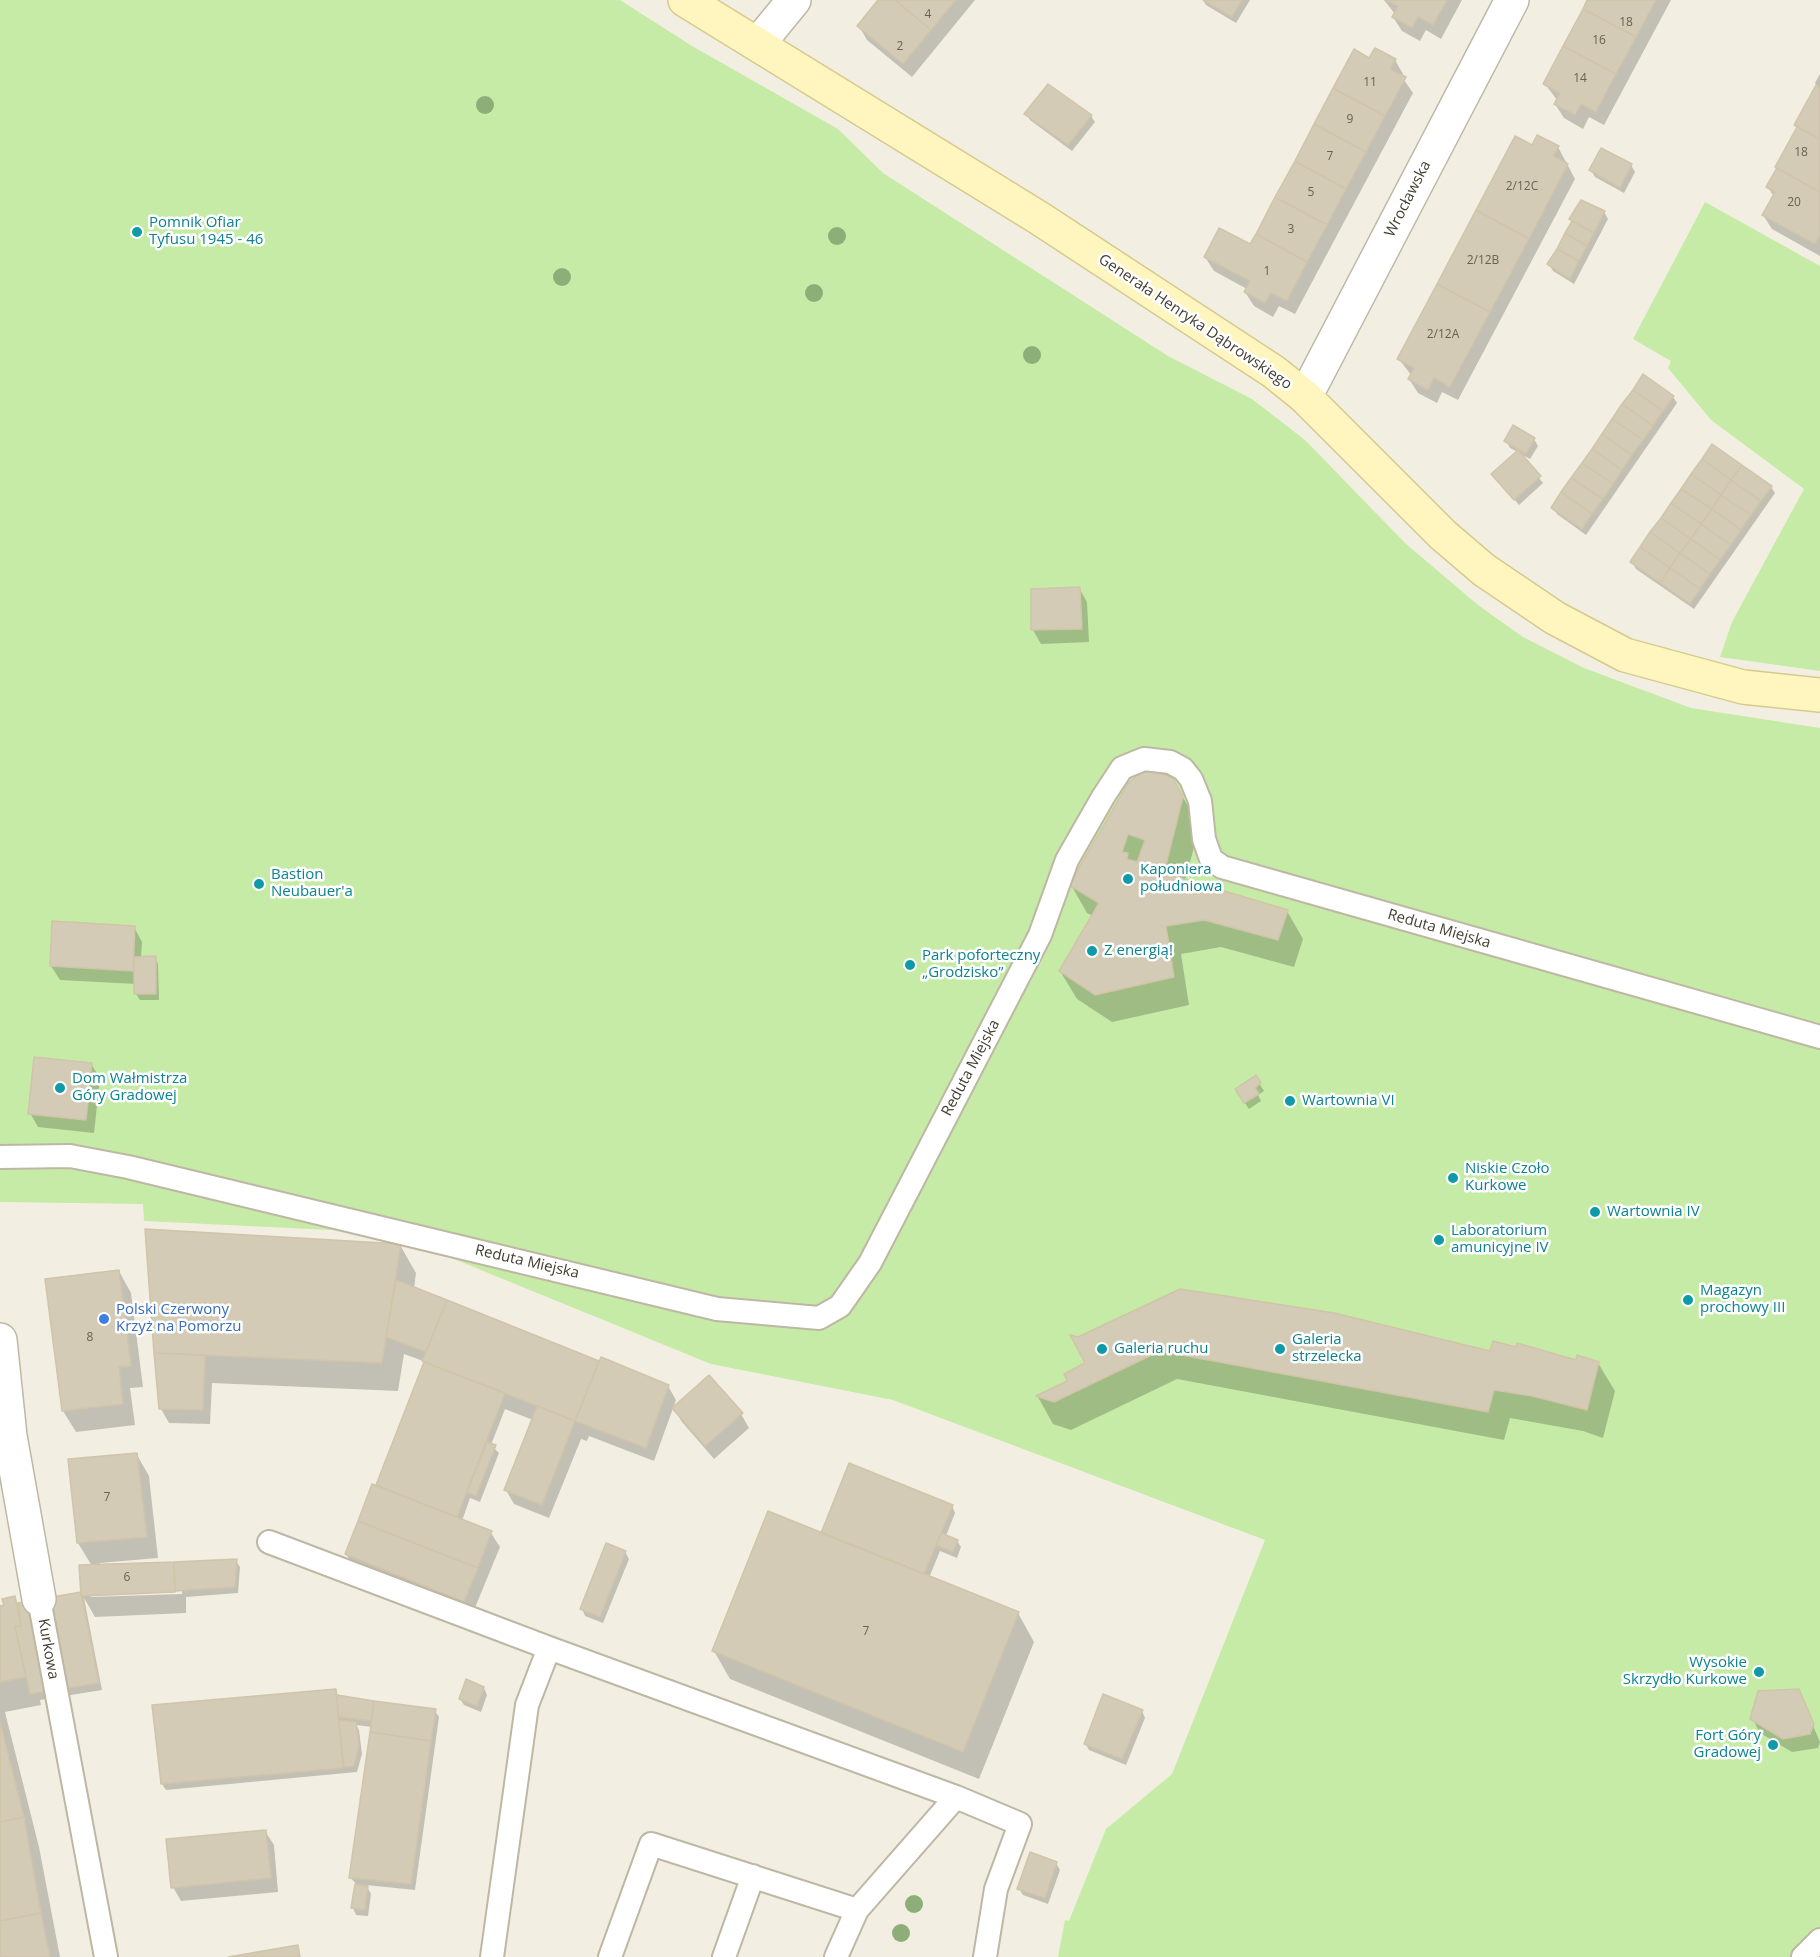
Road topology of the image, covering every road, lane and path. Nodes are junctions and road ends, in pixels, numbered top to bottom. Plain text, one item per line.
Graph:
1 (685, 0) edge
2 (794, 0) edge
3 (1512, 0) edge
4 (758, 44) junction
5 (1305, 397) junction
6 (1820, 695) edge
7 (1820, 1038) edge
8 (0, 1157) edge
9 (0, 1340) edge
10 (5, 1437) edge
11 (269, 1542) dead end
12 (39, 1599) joint
13 (549, 1648) junction
14 (956, 1797) junction
15 (753, 1876) junction
16 (857, 1910) junction
17 (1820, 1940) edge
18 (106, 1957) edge
19 (492, 1957) edge
20 (610, 1957) edge
21 (724, 1957) edge
22 (836, 1957) edge
23 (985, 1957) edge
24 (1803, 1957) edge

1 - 4 street, Generała Henryka Dąbrowskiego
2 - 4 street
3 - 5 street, Wrocławska
4 - 5 street, Generała Henryka Dąbrowskiego
5 - 6 street, Generała Henryka Dąbrowskiego
7 - 8 lane, Reduta Miejska
9 - 10 street, Kurkowa
10 - 12 street, Kurkowa
11 - 13 lane
12 - 18 lane, Kurkowa
13 - 14 lane
13 - 19 lane
14 - 16 lane
14 - 23 lane
15 - 16 lane
15 - 20 lane
15 - 21 lane
16 - 22 lane
17 - 24 lane

